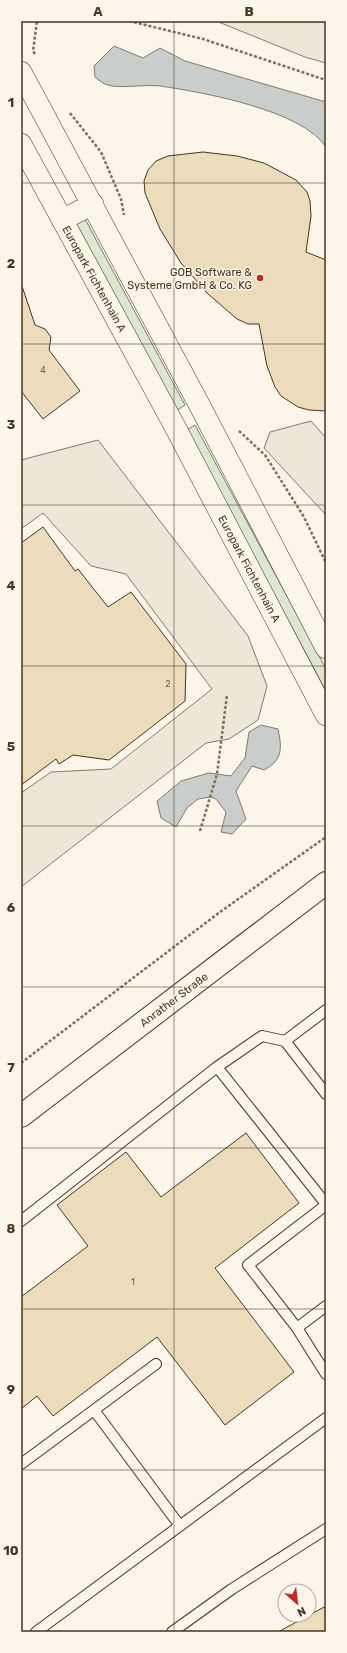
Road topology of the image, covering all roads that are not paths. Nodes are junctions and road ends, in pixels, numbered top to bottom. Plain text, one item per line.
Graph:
1 (21, 72) edge
2 (21, 144) edge
3 (93, 204) junction
4 (62, 220) junction
5 (201, 408) junction
6 (173, 422) junction
7 (326, 648) edge
8 (326, 715) edge
9 (326, 883) edge
10 (326, 1010) edge
11 (285, 1041) junction
12 (217, 1067) junction
13 (326, 1094) edge
14 (21, 1116) edge
15 (326, 1205) edge
16 (21, 1221) edge
17 (326, 1306) edge
18 (297, 1328) junction
19 (156, 1364) dead end
20 (326, 1374) edge
21 (94, 1410) junction
22 (326, 1418) edge
23 (21, 1464) edge
24 (180, 1526) junction
25 (326, 1529) edge
26 (36, 1632) edge
27 (172, 1632) edge

1 - 3 street
2 - 4 street, Europark Fichtenhain A
3 - 4 street, Europark Fichtenhain A
3 - 5 street
4 - 6 street, Europark Fichtenhain A
5 - 6 street
5 - 7 street
6 - 8 street, Europark Fichtenhain A
9 - 14 main road, Anrather Straße
10 - 11 lane
11 - 12 lane
11 - 13 lane
12 - 15 lane
12 - 16 lane
15 - 18 lane
17 - 18 lane
18 - 20 lane
19 - 21 lane
21 - 23 lane
21 - 24 lane
22 - 24 lane
24 - 26 lane
25 - 27 lane

